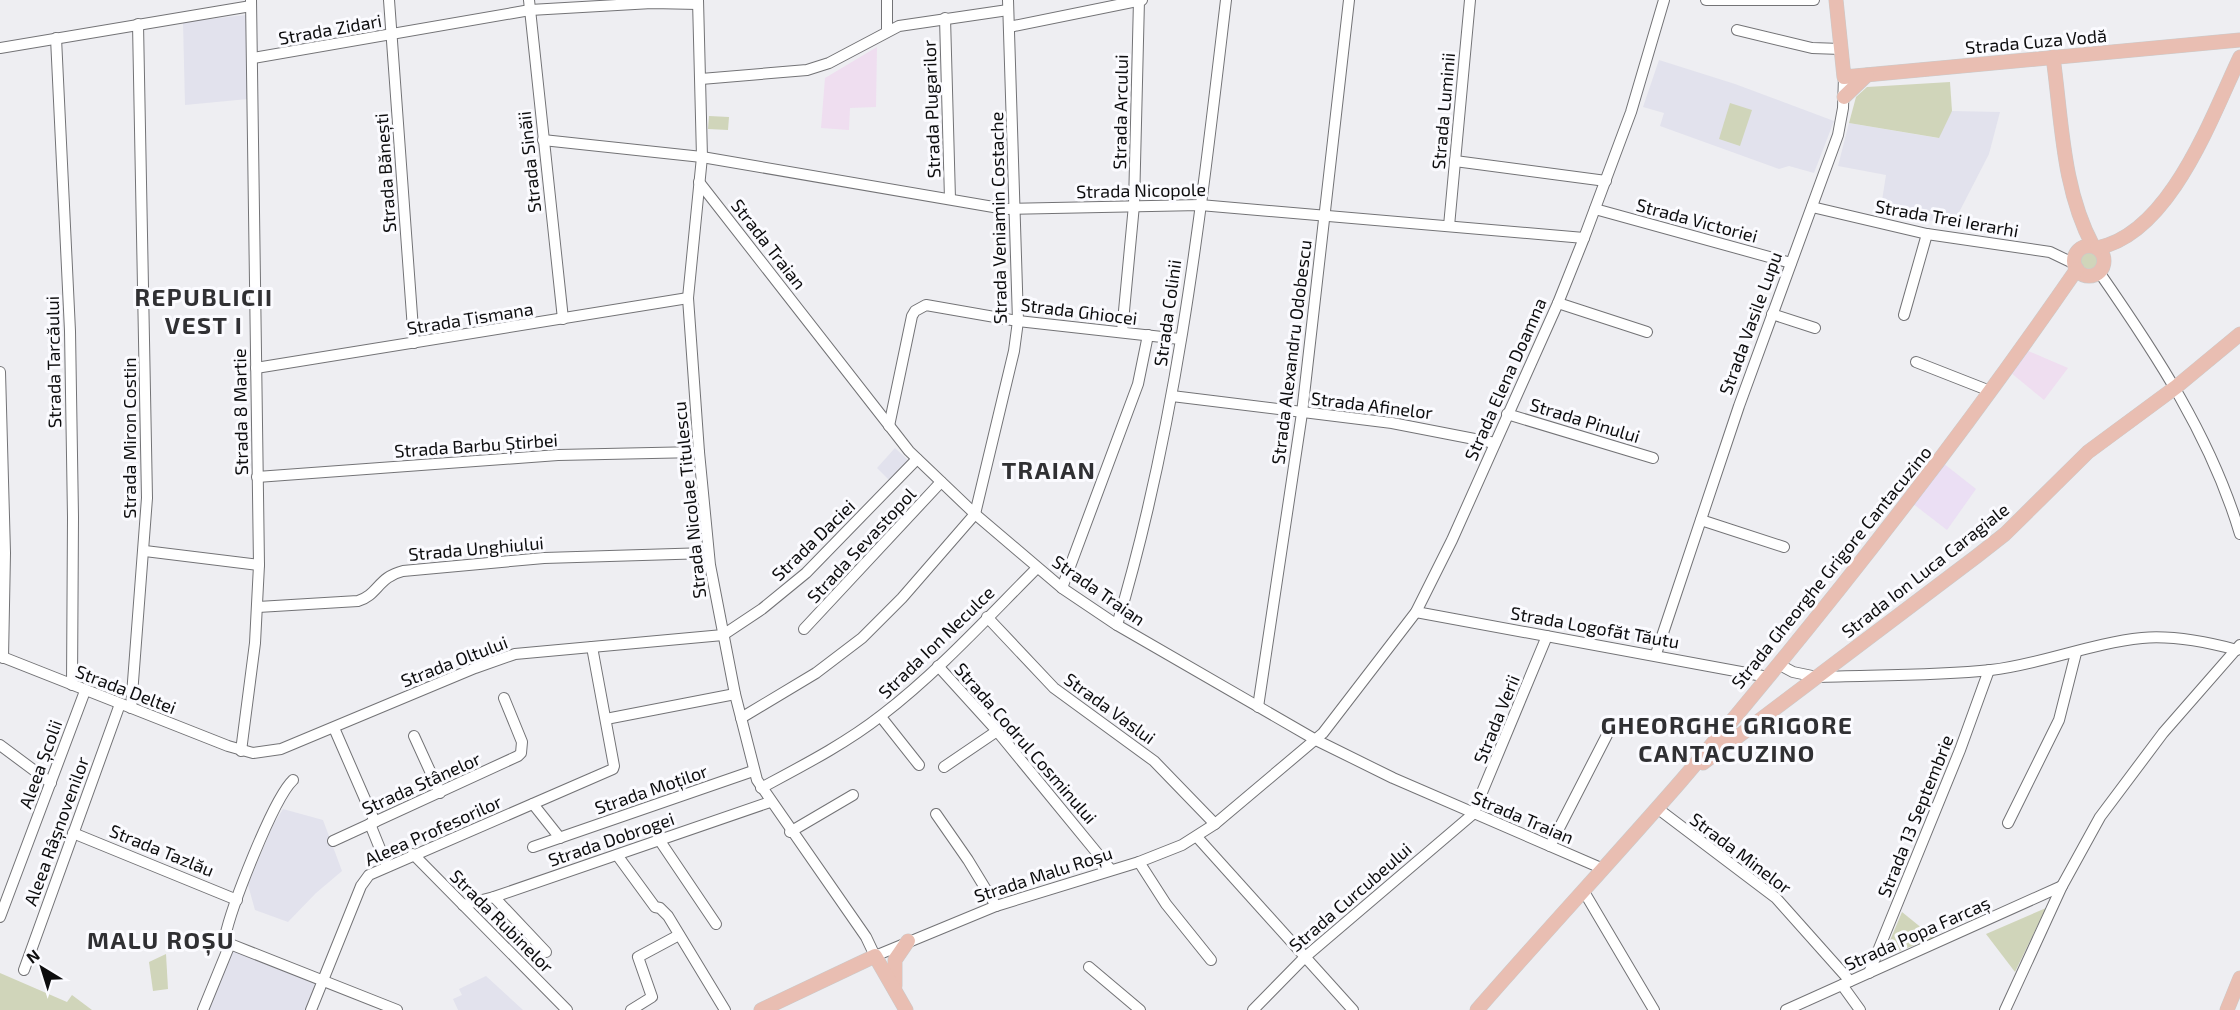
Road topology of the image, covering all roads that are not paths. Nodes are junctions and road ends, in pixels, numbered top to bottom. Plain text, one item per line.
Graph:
1 (389, 0) edge
2 (887, 0) edge
3 (1141, 0) edge
4 (1226, 0) edge
5 (1349, 0) edge
6 (1470, 0) edge
7 (1664, 0) edge
8 (1706, 0) edge
9 (1814, 0) edge
10 (1836, 0) edge
11 (698, 2) edge
12 (251, 3) edge
13 (529, 5) edge
14 (1008, 5) edge
15 (945, 18) junction
16 (138, 24) junction
17 (1009, 27) junction
18 (887, 30) junction
19 (1737, 30) dead end
20 (391, 35) junction
21 (56, 38) junction
22 (2237, 41) edge
23 (0, 48) edge
24 (1841, 52) junction
25 (2053, 57) junction
26 (2240, 57) edge
27 (253, 58) junction
28 (1867, 75) junction
29 (1844, 77) junction
30 (701, 79) junction
31 (1844, 97) junction
32 (543, 140) junction
33 (702, 157) junction
34 (1455, 161) junction
35 (1606, 181) junction
36 (699, 182) junction
37 (950, 200) junction
38 (1134, 205) junction
39 (1200, 205) junction
40 (1812, 207) junction
41 (1595, 209) junction
42 (1016, 210) junction
43 (1323, 216) junction
44 (1449, 226) junction
45 (2084, 228) junction
46 (1927, 234) junction
47 (1584, 238) junction
48 (2119, 241) junction
49 (2095, 247) junction
50 (1791, 263) junction
51 (2076, 267) junction
52 (2099, 272) junction
53 (688, 298) junction
54 (1558, 303) junction
55 (1772, 314) junction
56 (1904, 315) dead end
57 (563, 320) junction
58 (1018, 321) junction
59 (1815, 328) dead end
60 (1122, 332) junction
61 (1647, 332) dead end
62 (2240, 334) edge
63 (1148, 335) junction
64 (1180, 339) junction
65 (414, 343) junction
66 (1916, 362) dead end
67 (256, 368) junction
68 (0, 372) edge
69 (2176, 387) junction
70 (1990, 392) junction
71 (1172, 396) junction
72 (1302, 412) junction
73 (1507, 414) junction
74 (889, 426) junction
75 (1495, 443) junction
76 (699, 452) junction
77 (1653, 458) dead end
78 (917, 459) junction
79 (257, 477) junction
80 (942, 483) junction
81 (975, 514) junction
82 (1701, 520) junction
83 (2240, 534) edge
84 (1785, 547) dead end
85 (145, 551) junction
86 (708, 553) junction
87 (259, 565) junction
88 (1037, 568) junction
89 (1062, 588) junction
90 (258, 607) junction
91 (1416, 612) junction
92 (987, 617) junction
93 (1117, 625) junction
94 (804, 629) dead end
95 (723, 635) junction
96 (1547, 636) junction
97 (592, 647) junction
98 (2239, 648) edge
99 (2076, 653) junction
100 (1656, 654) junction
101 (2, 657) edge
102 (1778, 664) junction
103 (938, 666) junction
104 (1989, 670) junction
105 (1768, 677) junction
106 (1817, 677) junction
107 (72, 685) junction
108 (85, 691) junction
109 (735, 694) junction
110 (504, 698) dead end
111 (120, 704) junction
112 (1258, 707) junction
113 (131, 708) junction
114 (881, 717) junction
115 (606, 718) junction
116 (741, 718) junction
117 (334, 728) junction
118 (996, 730) junction
119 (1607, 735) dead end
120 (414, 736) dead end
121 (1316, 740) junction
122 (0, 745) edge
123 (241, 751) junction
124 (919, 765) dead end
125 (944, 766) dead end
126 (753, 771) junction
127 (293, 780) dead end
128 (1681, 780) junction
129 (51, 783) junction
130 (760, 788) junction
131 (440, 793) junction
132 (853, 795) dead end
133 (770, 802) junction
134 (533, 804) junction
135 (1657, 808) junction
136 (936, 814) dead end
137 (1473, 814) junction
138 (373, 823) junction
139 (2008, 823) dead end
140 (1215, 824) junction
141 (790, 832) junction
142 (73, 833) junction
143 (1197, 837) junction
144 (560, 838) junction
145 (333, 841) dead end
146 (660, 841) junction
147 (1550, 846) junction
148 (533, 848) dead end
149 (413, 854) junction
150 (616, 855) junction
151 (1139, 862) junction
152 (387, 866) junction
153 (1601, 868) junction
154 (1111, 870) junction
155 (2062, 886) junction
156 (1583, 890) junction
157 (494, 897) junction
158 (237, 900) junction
159 (463, 905) junction
160 (996, 906) junction
161 (0, 917) edge
162 (716, 924) dead end
163 (679, 935) junction
164 (908, 941) junction
165 (230, 944) junction
166 (546, 952) dead end
167 (875, 956) junction
168 (1304, 958) junction
169 (1211, 960) dead end
170 (1089, 968) dead end
171 (24, 970) dead end
172 (1869, 973) junction
173 (2240, 978) edge
174 (323, 980) junction
175 (1846, 983) junction
176 (897, 994) junction
177 (203, 1010) edge
178 (311, 1010) edge
179 (397, 1010) edge
180 (567, 1010) edge
181 (631, 1010) edge
182 (725, 1010) edge
183 (761, 1010) edge
184 (906, 1010) edge
185 (1140, 1010) edge
186 (1253, 1010) edge
187 (1353, 1010) edge
188 (1477, 1010) edge
189 (1654, 1010) edge
190 (1786, 1010) edge
191 (1860, 1010) edge
192 (2005, 1010) edge
193 (2227, 1010) edge

1 - 20 street, Strada Bănești
2 - 18 street
3 - 17 street
3 - 38 street, Strada Arcului
4 - 39 street, Strada Colinii
5 - 43 street, Strada Alexandru Odobescu
6 - 34 street, Strada Luminii
7 - 35 street, Strada Elena Doamna
8 - 9 street
10 - 24 main road, Strada Vasile Lupu
11 - 13 street, Strada Zidari
11 - 30 street, Strada Nicolae Titulescu
12 - 16 street
12 - 27 street, Strada 8 Martie
13 - 20 street, Strada Zidari
13 - 32 street, Strada Sinăii
14 - 15 street
14 - 17 street, Strada Veniamin Costache
15 - 18 street
15 - 37 street, Strada Plugarilor
16 - 21 street
16 - 85 street, Strada Miron Costin
17 - 42 street, Strada Veniamin Costache
18 - 30 street
19 - 24 street
20 - 27 street, Strada Zidari
20 - 65 street, Strada Bănești
21 - 23 street
21 - 107 street, Strada Tarcăului
22 - 25 main road, Strada Cuza Vodă
24 - 28 main road
24 - 29 main road, Strada Vasile Lupu
25 - 28 main road, Strada Cuza Vodă
25 - 45 main road
26 - 48 main road, Strada Gheorghe Grigore Cantacuzino
27 - 67 street, Strada 8 Martie
28 - 29 main road, Strada Cuza Vodă
28 - 31 main road
29 - 31 street, Strada Vasile Lupu
30 - 33 street, Strada Nicolae Titulescu
31 - 40 street, Strada Vasile Lupu
32 - 33 street, Strada Nicopole
32 - 57 street, Strada Sinăii
33 - 36 street, Strada Nicolae Titulescu
33 - 37 street, Strada Nicopole
34 - 35 street
34 - 44 street, Strada Luminii
35 - 41 street, Strada Elena Doamna
36 - 53 street, Strada Nicolae Titulescu
36 - 74 street, Strada Traian
37 - 42 street, Strada Nicopole
38 - 39 street, Strada Nicopole
38 - 42 street, Strada Nicopole
38 - 60 street, Strada Arcului
39 - 43 street, Strada Nicopole
39 - 64 street, Strada Colinii
40 - 46 street, Strada Trei Ierarhi
40 - 50 street, Strada Vasile Lupu
41 - 47 street, Strada Elena Doamna
41 - 50 street, Strada Victoriei
42 - 58 street, Strada Veniamin Costache
43 - 44 street, Strada Nicopole
43 - 72 street, Strada Alexandru Odobescu
44 - 47 street, Strada Nicopole
45 - 48 main road
45 - 49 main road
46 - 51 street, Strada Trei Ierarhi
46 - 56 street
47 - 54 street, Strada Elena Doamna
48 - 49 main road, Strada Gheorghe Grigore Cantacuzino
49 - 51 main road, Strada Gheorghe Grigore Cantacuzino
49 - 52 main road
50 - 55 street, Strada Vasile Lupu
51 - 52 main road
51 - 70 main road, Strada Gheorghe Grigore Cantacuzino
52 - 69 street
53 - 57 street, Strada Tismana
53 - 76 street, Strada Nicolae Titulescu
54 - 61 street
54 - 73 street, Strada Elena Doamna
55 - 59 street
55 - 82 street, Strada Vasile Lupu
57 - 65 street, Strada Tismana
58 - 60 street, Strada Ghiocei
58 - 74 street, Strada Ghiocei
58 - 81 street, Strada Veniamin Costache
60 - 63 street, Strada Ghiocei
62 - 69 main road, Strada Ion Luca Caragiale
63 - 64 street, Strada Ghiocei
63 - 89 street
64 - 71 street, Strada Colinii
65 - 67 street, Strada Tismana
66 - 70 street
67 - 79 street, Strada 8 Martie
68 - 101 street
69 - 83 street
69 - 106 main road, Strada Ion Luca Caragiale
70 - 102 main road, Strada Gheorghe Grigore Cantacuzino
71 - 72 street, Strada Afinelor
71 - 93 street, Strada Colinii
72 - 75 street, Strada Afinelor
72 - 112 street, Strada Alexandru Odobescu
73 - 75 street, Strada Elena Doamna
73 - 77 street, Strada Pinului
74 - 78 street, Strada Traian
75 - 91 street, Strada Elena Doamna
76 - 79 street, Strada Barbu Știrbei
76 - 86 street, Strada Nicolae Titulescu
78 - 80 street, Strada Traian
78 - 95 street, Strada Daciei
79 - 87 street, Strada 8 Martie
80 - 81 street, Strada Traian
80 - 94 street, Strada Sevastopol
81 - 88 street, Strada Traian
81 - 116 street, Strada Veniamin Costache
82 - 84 street
82 - 100 street, Strada Vasile Lupu
85 - 87 street
85 - 113 street, Strada Miron Costin
86 - 90 street, Strada Unghiului
86 - 95 street, Strada Nicolae Titulescu
87 - 90 street, Strada 8 Martie
88 - 89 street, Strada Traian
88 - 92 street, Strada Ion Neculce
89 - 93 street, Strada Traian
90 - 123 street, Strada 8 Martie
91 - 96 street, Strada Logofăt Tăutu
91 - 121 street, Strada Elena Doamna
92 - 103 street, Strada Ion Neculce
92 - 140 street, Strada Vaslui
93 - 112 street, Strada Traian
95 - 97 street, Strada Oltului
95 - 109 street, Strada Nicolae Titulescu
96 - 100 street, Strada Logofăt Tăutu
96 - 137 street, Strada Verii
97 - 115 street
97 - 117 street, Strada Oltului
98 - 99 street
98 - 155 street
99 - 104 street
99 - 139 street
100 - 105 street, Strada Logofăt Tăutu
101 - 107 street, Strada Deltei
102 - 105 main road, Strada Gheorghe Grigore Cantacuzino
102 - 106 street
103 - 114 street, Strada Ion Neculce
103 - 118 street, Strada Codrul Cosminului
104 - 106 street
104 - 172 street, Strada 13 Septembrie
105 - 128 main road, Strada Gheorghe Grigore Cantacuzino
106 - 128 main road, Strada Ion Luca Caragiale
107 - 108 street, Strada Deltei
108 - 111 street, Strada Deltei
108 - 129 street, Aleea Școlii
109 - 115 street
109 - 116 street, Strada Nicolae Titulescu
110 - 131 street, Strada Stânelor
111 - 113 street, Strada Deltei
111 - 142 street, Aleea Râșnovenilor
112 - 121 street, Strada Traian
113 - 123 street, Strada Deltei
114 - 124 street
114 - 130 street, Strada Ion Neculce
115 - 134 street, Aleea Profesorilor
116 - 126 street, Strada Nicolae Titulescu
117 - 123 street, Strada Oltului
117 - 138 street
118 - 125 street
118 - 154 street, Strada Codrul Cosminului
119 - 147 street
120 - 131 street
121 - 137 street, Strada Traian
121 - 140 street, Strada Malu Roșu
122 - 129 street
126 - 130 street, Strada Nicolae Titulescu
126 - 144 street, Strada Moților
127 - 158 street
128 - 135 main road, Strada Gheorghe Grigore Cantacuzino
129 - 161 street, Aleea Școlii
130 - 133 street, Strada Nicolae Titulescu
131 - 138 street, Strada Stânelor
132 - 141 street
133 - 141 street, Strada Nicolae Titulescu
133 - 146 street, Strada Dobrogei
134 - 144 street
134 - 149 street, Aleea Profesorilor
135 - 153 main road, Strada Gheorghe Grigore Cantacuzino
135 - 175 street, Strada Minelor
136 - 160 street
137 - 147 street, Strada Traian
137 - 168 street, Strada Curcubeului
138 - 145 street, Strada Stânelor
138 - 152 street
140 - 143 street, Strada Malu Roșu
141 - 167 street, Strada Nicolae Titulescu
142 - 158 street, Strada Tazlău
142 - 171 street, Aleea Râșnovenilor
143 - 151 street, Strada Malu Roșu
143 - 168 street
144 - 148 street, Strada Moților
146 - 150 street, Strada Dobrogei
146 - 162 street
147 - 153 street, Strada Traian
149 - 152 street, Aleea Profesorilor
149 - 159 street, Strada Rubinelor
150 - 157 street, Strada Dobrogei
150 - 163 street
151 - 154 street, Strada Malu Roșu
151 - 169 street
152 - 174 street, Aleea Profesorilor
153 - 156 main road, Strada Gheorghe Grigore Cantacuzino
154 - 160 street, Strada Malu Roșu
155 - 172 street, Strada Popa Farcaș
155 - 192 street
156 - 188 main road, Strada Gheorghe Grigore Cantacuzino
156 - 189 street
157 - 159 street, Strada Dobrogei
157 - 166 street
158 - 165 street
159 - 180 street, Strada Rubinelor
160 - 164 street, Strada Malu Roșu
163 - 181 street
163 - 182 street
164 - 167 street, Strada Malu Roșu
164 - 176 main road
165 - 174 street
165 - 177 street
167 - 176 main road
167 - 183 main road, Strada Malu Roșu
168 - 186 street, Strada Curcubeului
168 - 187 street
170 - 185 street
172 - 175 street, Strada Popa Farcaș
173 - 193 main road
174 - 178 street, Aleea Profesorilor
174 - 179 street
175 - 190 street, Strada Popa Farcaș
175 - 191 street, Strada Minelor
176 - 184 main road

